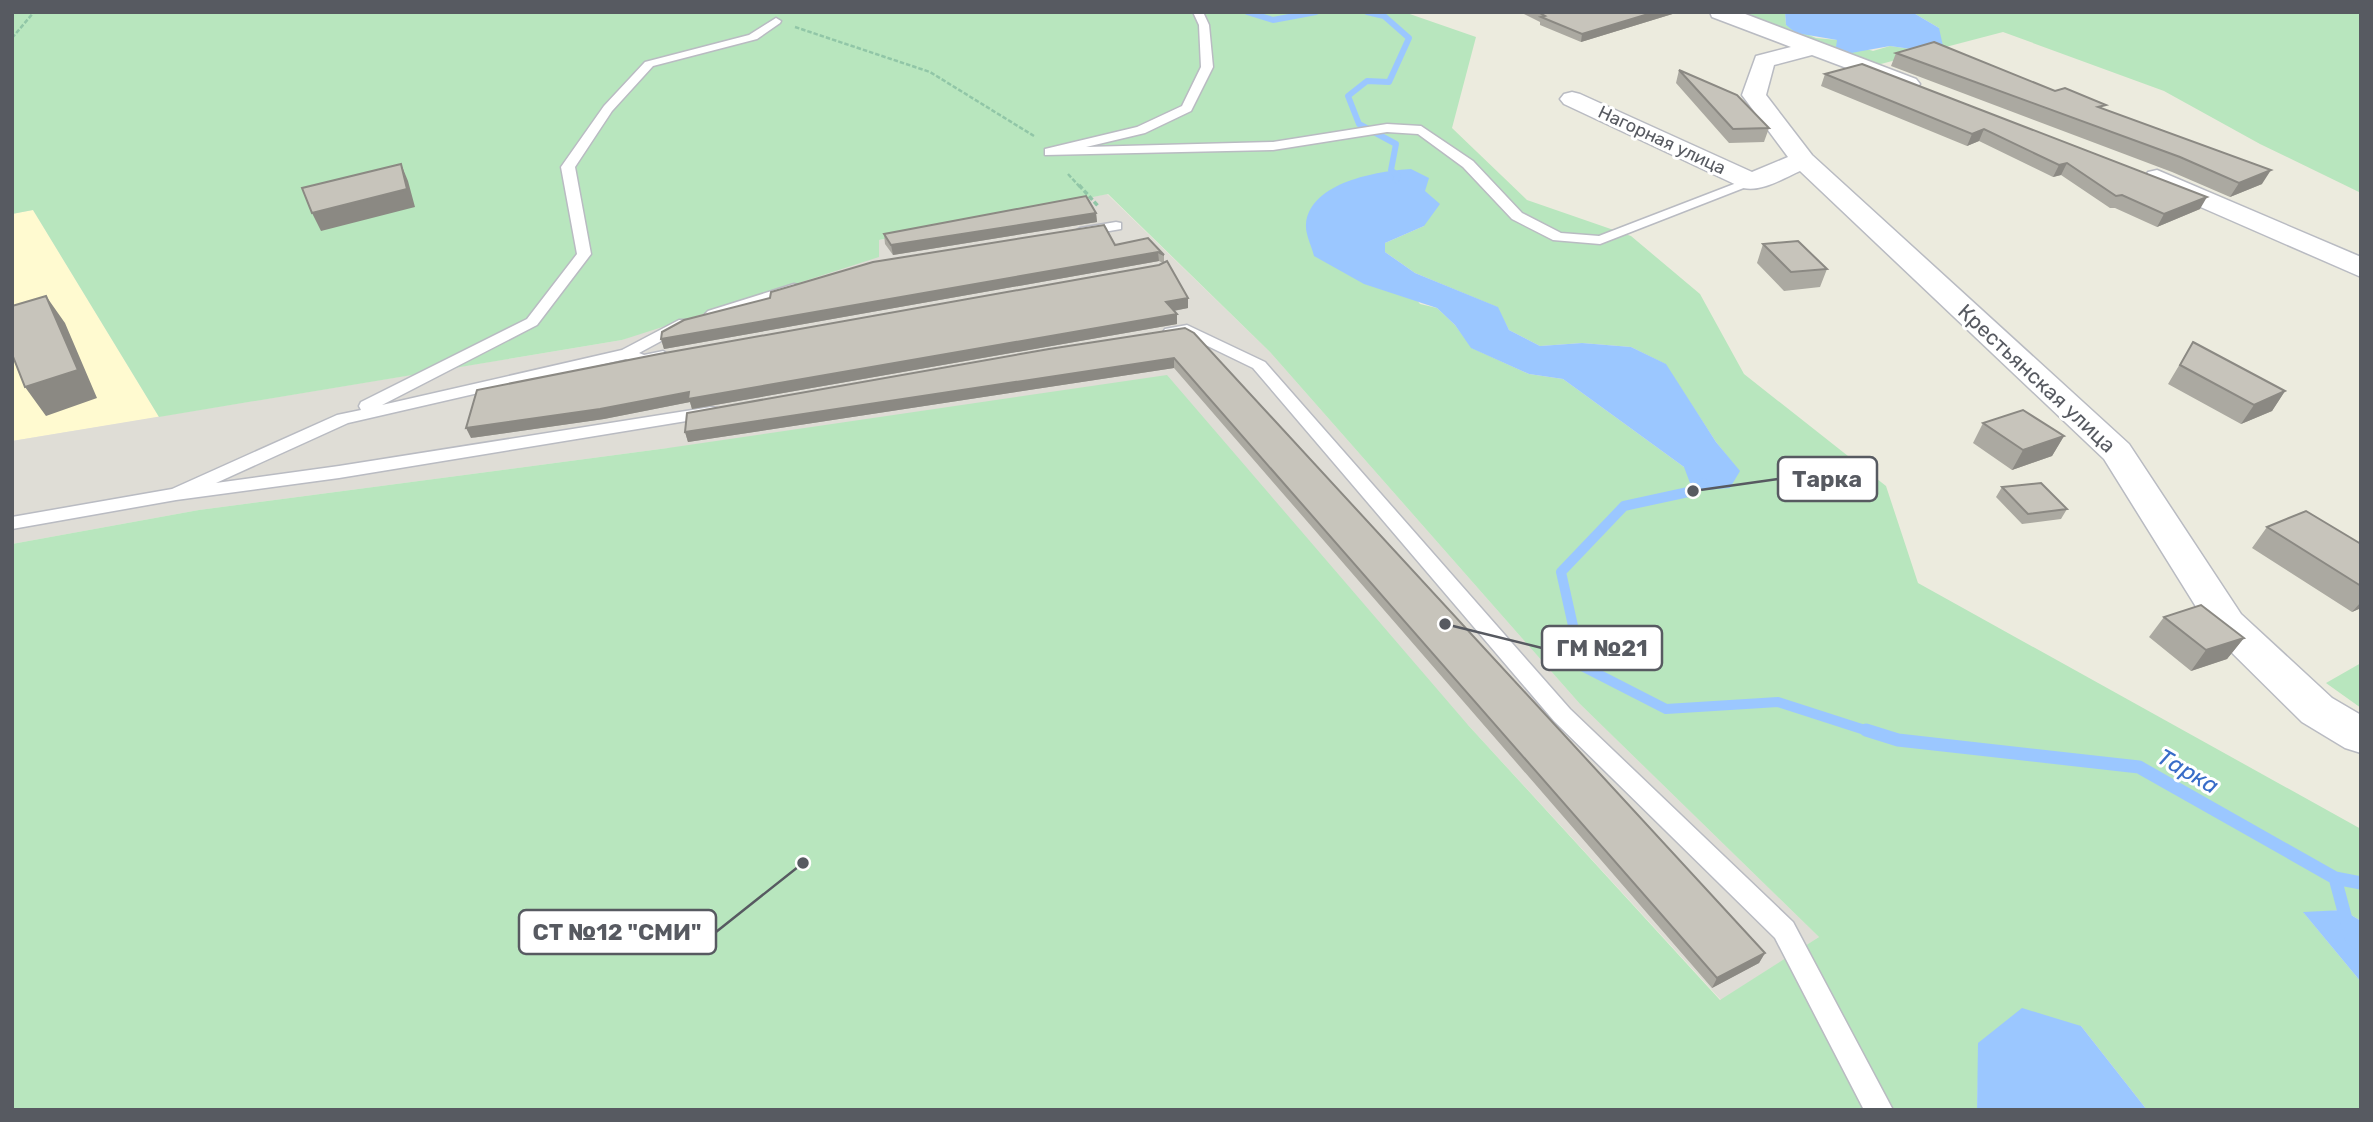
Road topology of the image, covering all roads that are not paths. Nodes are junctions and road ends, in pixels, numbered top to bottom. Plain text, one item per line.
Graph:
1 (1198, 12) edge
2 (1728, 13) edge
3 (776, 21) road end
4 (1814, 48) junction
5 (1930, 92) edge
6 (1572, 99) dead end
7 (1803, 160) junction
8 (2137, 170) edge
9 (1752, 182) junction
10 (1116, 226) road end
11 (1062, 234) edge
12 (2361, 268) edge
13 (813, 282) edge
14 (1146, 336) edge
15 (684, 353) edge
16 (626, 354) junction
17 (727, 410) edge
18 (343, 419) junction
19 (176, 494) junction
20 (12, 523) edge
21 (2361, 736) edge
22 (1879, 1110) edge

1 - 9 lane
2 - 4 street
3 - 18 lane
4 - 5 street
4 - 7 street, Крестьянская улица
6 - 9 street, Нагорная улица
7 - 9 street
7 - 21 street, Крестьянская улица
8 - 12 street
10 - 11 lane
13 - 16 lane
14 - 22 lane
15 - 16 lane
16 - 18 lane
17 - 19 lane
18 - 19 lane
19 - 20 lane

